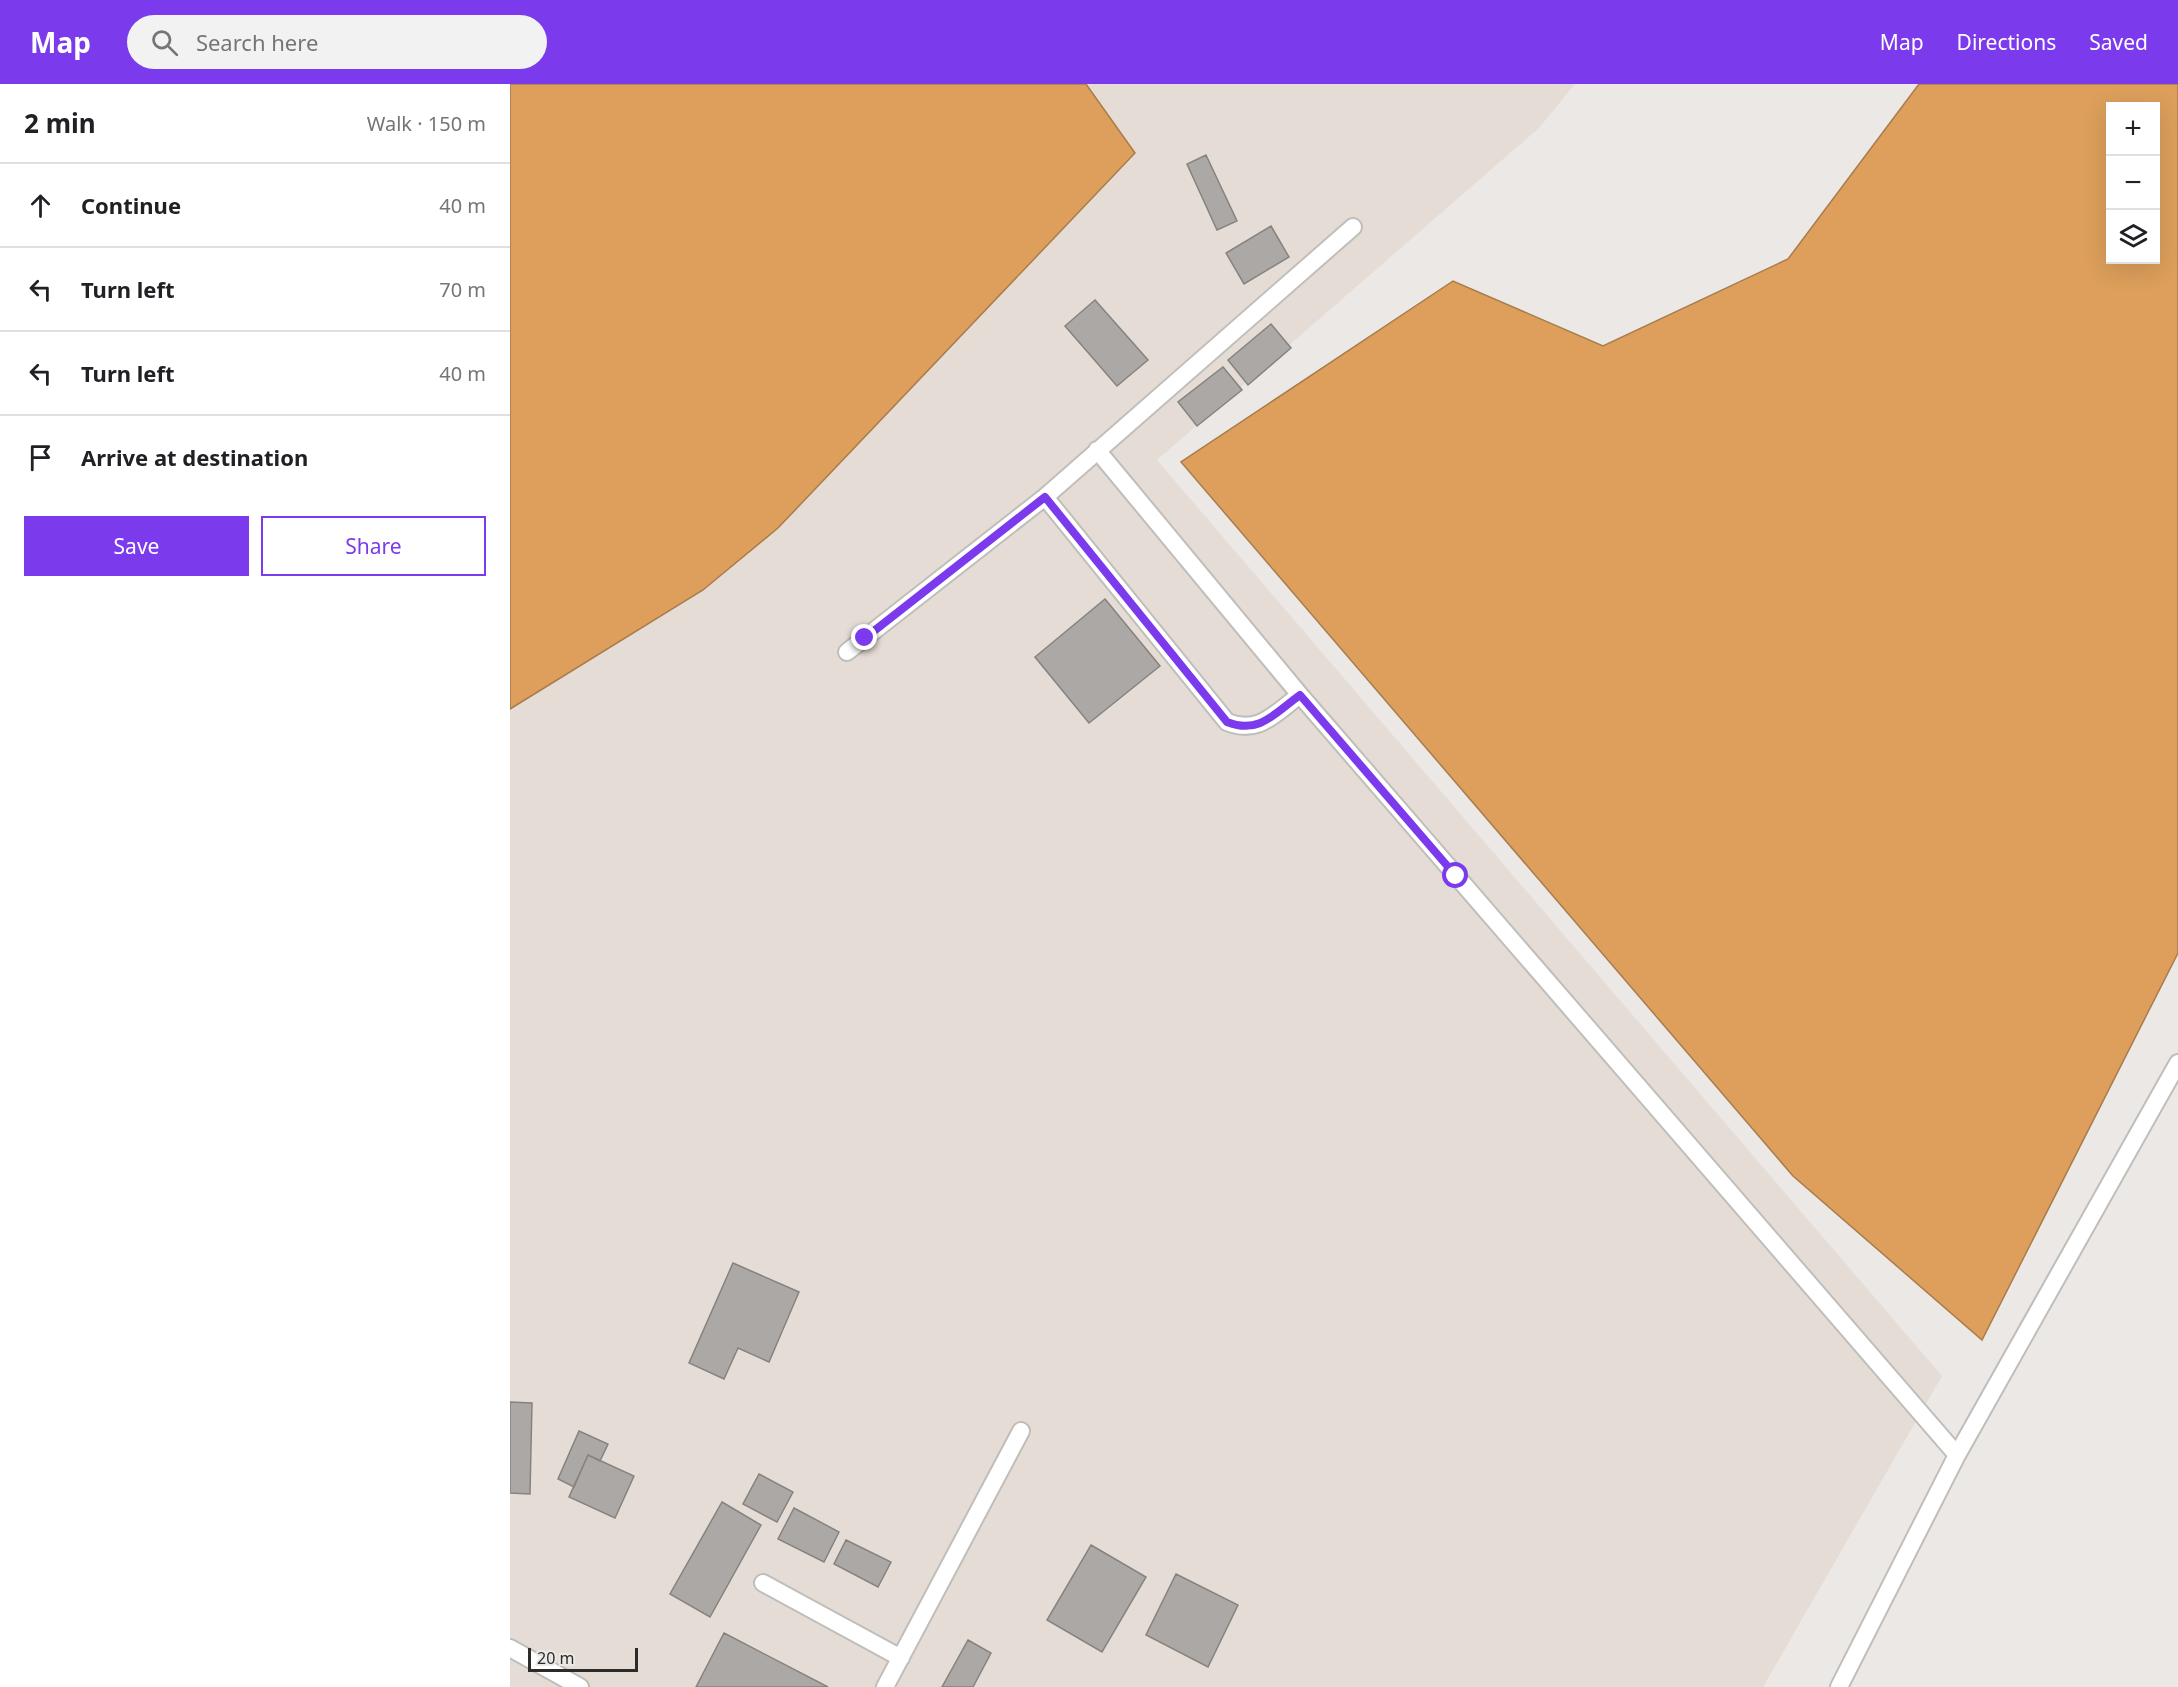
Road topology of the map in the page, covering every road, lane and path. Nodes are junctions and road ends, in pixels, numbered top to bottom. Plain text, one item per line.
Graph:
1 (1353, 227) dead end
2 (1097, 450) junction
3 (1045, 497) junction
4 (847, 652) dead end
5 (1300, 695) junction
6 (2178, 1063) edge
7 (1021, 1431) dead end
8 (1957, 1455) junction
9 (763, 1583) dead end
10 (510, 1648) edge
11 (901, 1658) junction
12 (580, 1687) edge
13 (885, 1687) edge
14 (1839, 1687) edge

1 - 2 lane
2 - 3 lane
2 - 5 lane
3 - 4 lane
3 - 5 lane
5 - 8 lane
6 - 8 lane
7 - 11 lane
8 - 14 lane
9 - 11 lane
10 - 12 lane
11 - 13 lane

